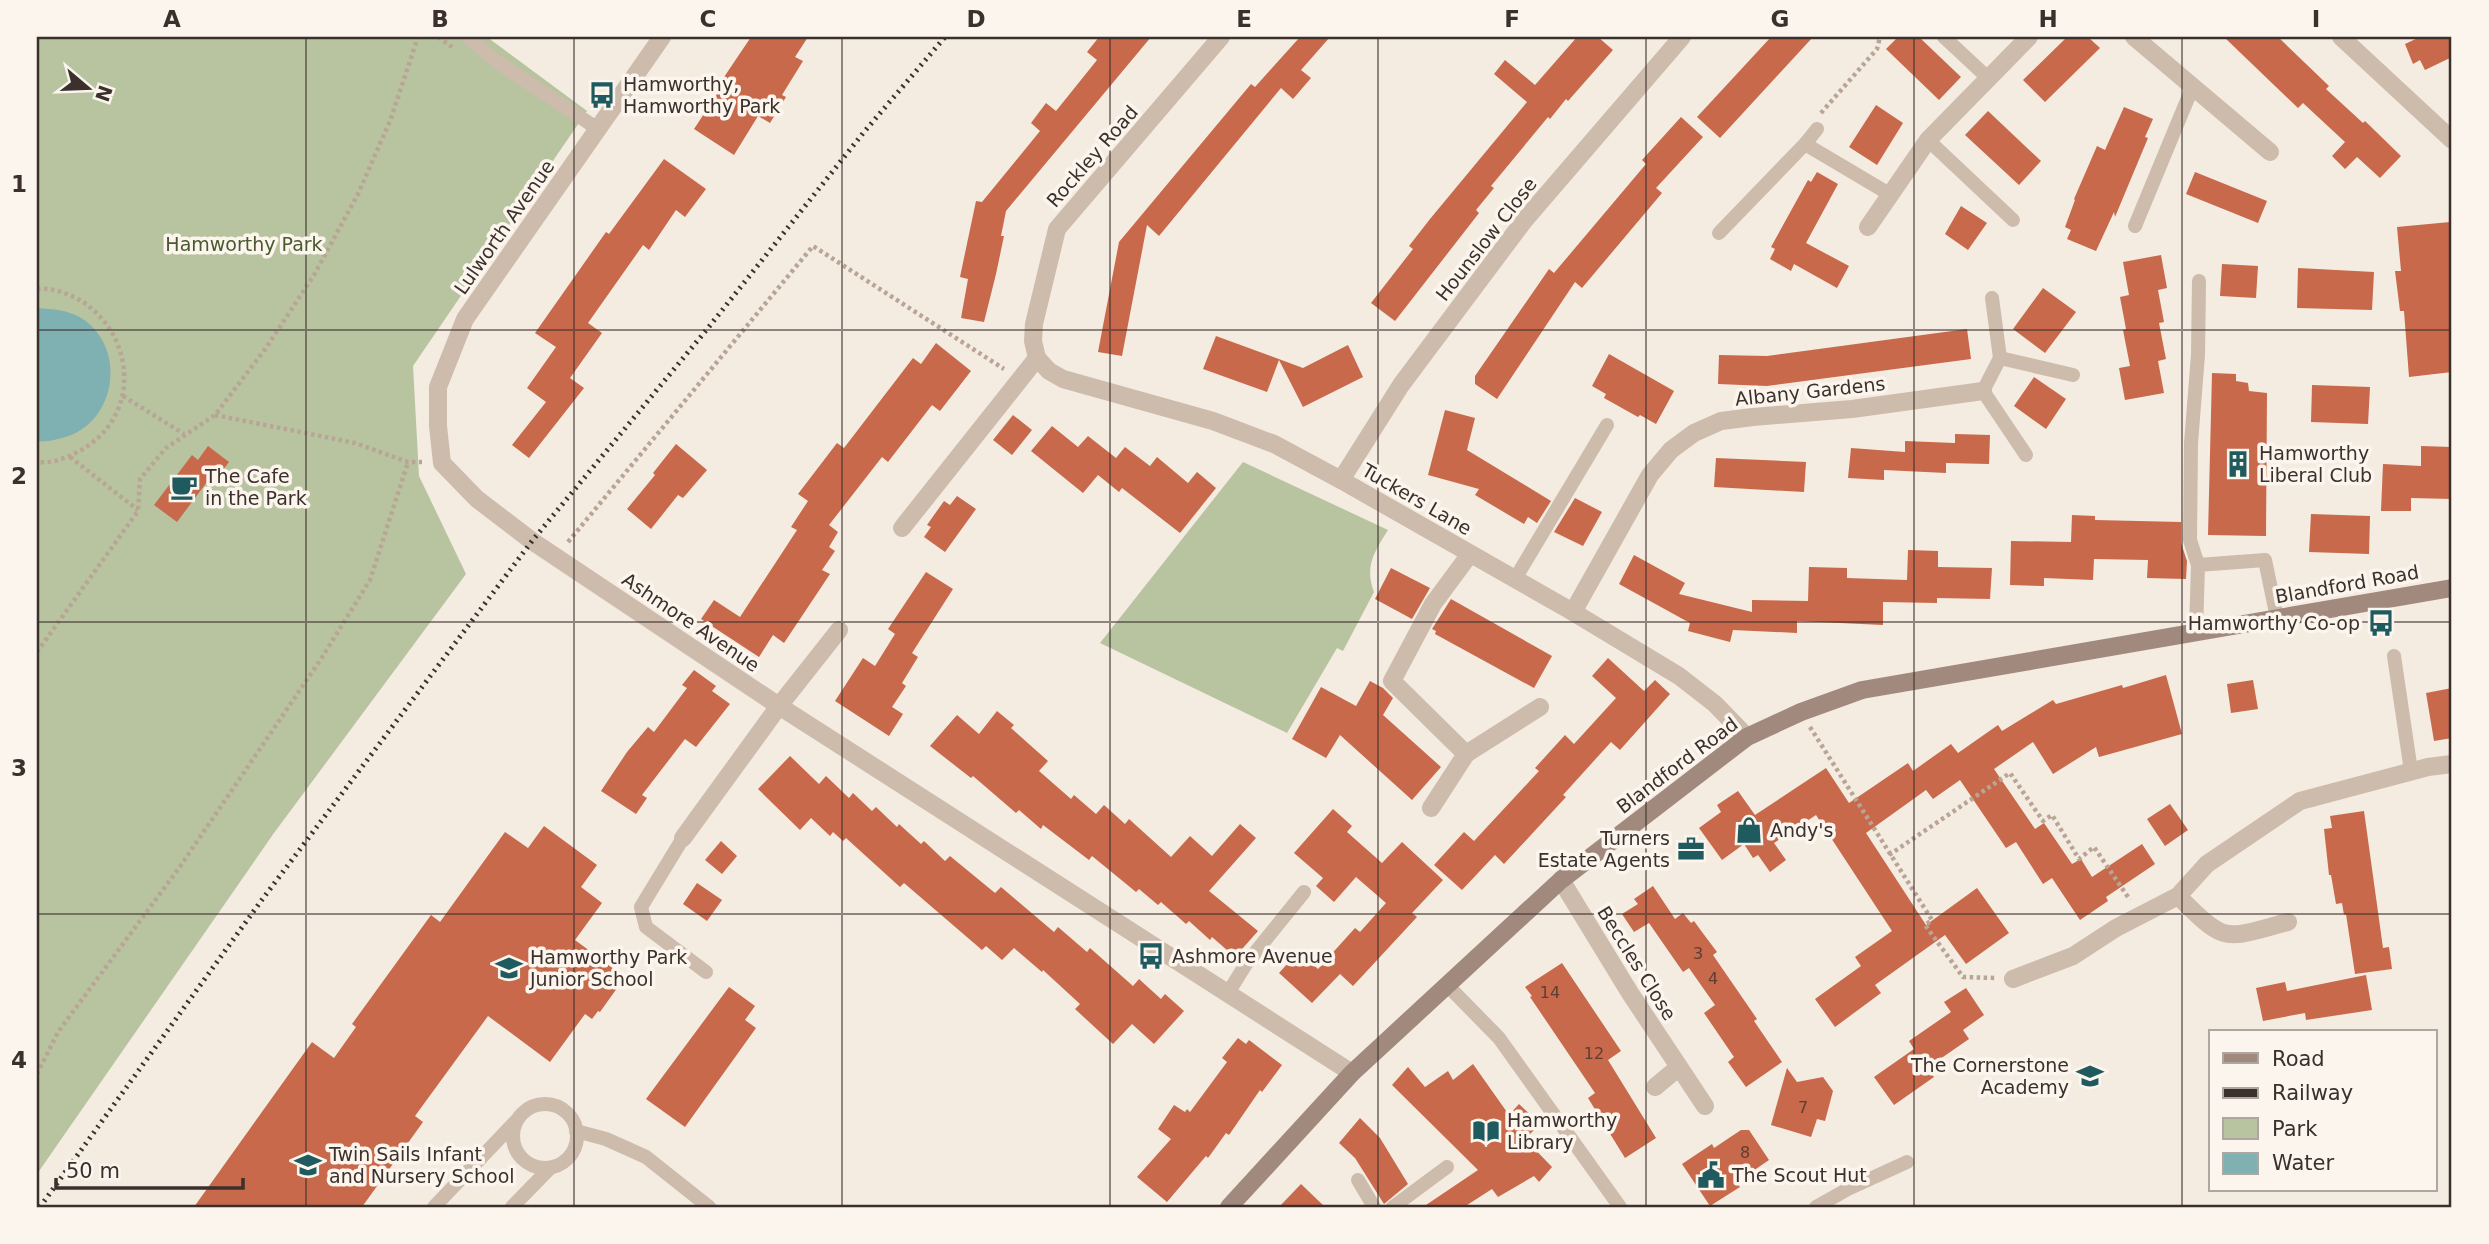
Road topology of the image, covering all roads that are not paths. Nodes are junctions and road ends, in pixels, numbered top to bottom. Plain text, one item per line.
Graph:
1 (468, 37) edge
2 (662, 37) edge
3 (1221, 37) edge
4 (1682, 37) edge
5 (1944, 37) edge
6 (2029, 37) edge
7 (2134, 37) edge
8 (2341, 37) edge
9 (1988, 78) junction
10 (2193, 86) junction
11 (598, 129) junction
12 (1817, 129) road end
13 (1928, 140) junction
14 (2452, 140) edge
15 (1805, 145) junction
16 (2270, 152) dead end
17 (1891, 195) junction
18 (2013, 220) dead end
19 (2135, 226) dead end
20 (1868, 227) dead end
21 (1718, 233) dead end
22 (2199, 281) dead end
23 (1992, 298) dead end
24 (1037, 358) junction
25 (2000, 358) junction
26 (2073, 375) dead end
27 (1983, 391) junction
28 (1607, 425) dead end
29 (2026, 455) dead end
30 (442, 463) joint
31 (1341, 480) junction
32 (902, 528) dead end
33 (1470, 554) junction
34 (2198, 565) junction
35 (1515, 579) junction
36 (2452, 588) edge
37 (1573, 612) junction
38 (2277, 618) junction
39 (839, 629) dead end
40 (2196, 632) junction
41 (2394, 656) dead end
42 (779, 706) junction
43 (1540, 707) dead end
44 (1747, 737) junction
45 (1465, 754) junction
46 (2452, 764) edge
47 (2411, 771) junction
48 (1431, 808) dead end
49 (683, 838) joint
50 (1561, 880) junction
51 (1304, 892) dead end
52 (2178, 896) junction
53 (2288, 922) dead end
54 (706, 971) dead end
55 (2013, 979) road end
56 (1447, 985) junction
57 (1228, 993) junction
58 (1679, 1067) junction
59 (1352, 1073) junction
60 (1654, 1087) dead end
61 (1705, 1106) dead end
62 (518, 1119) junction
63 (576, 1131) junction
64 (1908, 1162) dead end
65 (1447, 1167) dead end
66 (550, 1168) junction
67 (1358, 1180) dead end
68 (434, 1207) edge
69 (512, 1207) edge
70 (709, 1207) edge
71 (1229, 1207) edge
72 (1374, 1207) edge
73 (1393, 1207) edge
74 (1620, 1207) edge
75 (1816, 1207) edge

1 - 11 lane
2 - 11 street, Lulworth Avenue
3 - 24 street, Rockley Road
4 - 31 street, Hounslow Close
5 - 9 lane
6 - 9 street
7 - 10 street
8 - 14 street
9 - 13 street
10 - 16 street
10 - 19 lane
11 - 30 street, Lulworth Avenue
12 - 15 lane
13 - 17 street
13 - 18 lane
15 - 17 lane
15 - 21 lane
17 - 20 street
22 - 34 lane
23 - 25 lane
24 - 31 street, Tuckers Lane
24 - 32 street
25 - 26 lane
25 - 27 lane
27 - 29 lane
27 - 37 street, Albany Gardens
28 - 35 lane
30 - 42 street, Ashmore Avenue
31 - 33 street, Tuckers Lane
33 - 35 street, Tuckers Lane
33 - 45 street
34 - 38 lane
34 - 40 lane
35 - 37 street, Tuckers Lane
36 - 38 main road, Blandford Road
37 - 44 street, Tuckers Lane
38 - 40 main road, Blandford Road
39 - 42 street
40 - 44 main road, Blandford Road
41 - 47 lane
42 - 49 street
42 - 57 street, Ashmore Avenue
43 - 45 street
44 - 50 main road, Blandford Road
45 - 48 street
46 - 47 street
47 - 52 street
49 - 54 lane
50 - 56 main road, Blandford Road
50 - 58 street, Beccles Close
51 - 57 lane
52 - 53 street
52 - 55 street
56 - 59 main road, Blandford Road
56 - 74 lane
57 - 59 street, Ashmore Avenue
58 - 60 street
58 - 61 street, Beccles Close
59 - 71 main road, Blandford Road
62 - 63 lane
62 - 66 lane
62 - 68 lane
63 - 66 lane
63 - 70 lane
64 - 75 lane
65 - 73 lane
66 - 69 lane
67 - 72 lane

